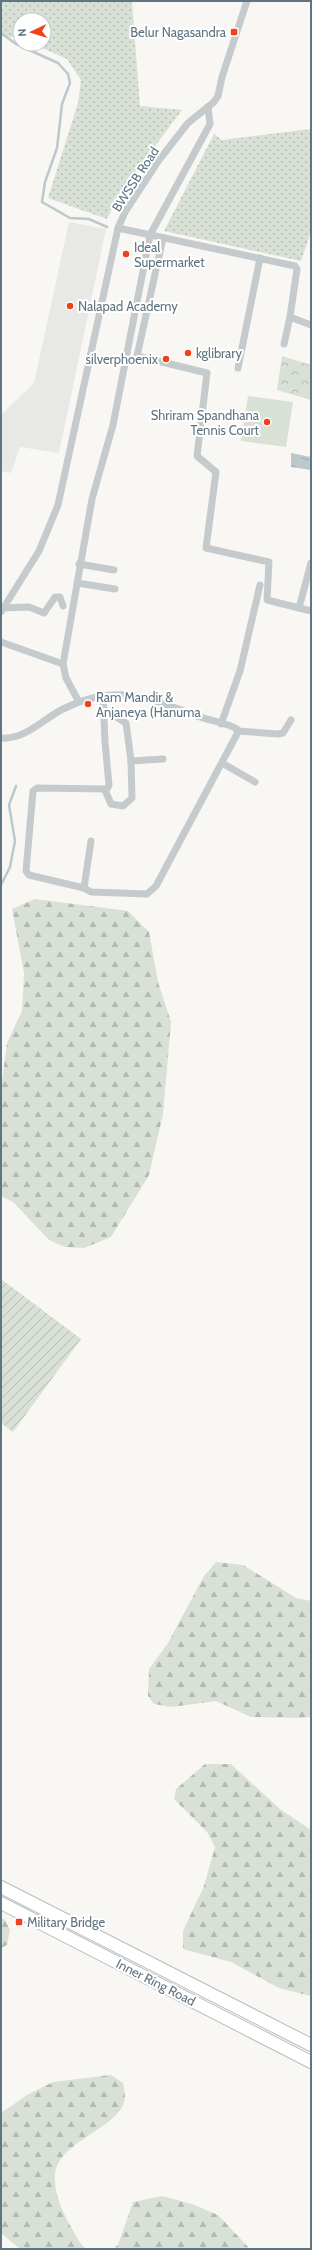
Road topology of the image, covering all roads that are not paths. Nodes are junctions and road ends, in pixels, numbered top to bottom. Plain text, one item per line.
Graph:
1 (247, 1) edge
2 (208, 107) junction
3 (118, 228) junction
4 (150, 235) junction
5 (163, 238) junction
6 (260, 258) junction
7 (290, 317) junction
8 (311, 325) edge
9 (284, 344) dead end
10 (238, 368) dead end
11 (311, 563) edge
12 (79, 564) junction
13 (114, 570) dead end
14 (77, 583) junction
15 (260, 585) dead end
16 (115, 589) dead end
17 (63, 606) dead end
18 (299, 608) junction
19 (2, 610) edge
20 (311, 611) edge
21 (1, 642) edge
22 (63, 664) junction
23 (103, 696) junction
24 (79, 702) junction
25 (103, 709) junction
26 (291, 720) dead end
27 (221, 724) junction
28 (238, 731) junction
29 (1, 738) edge
30 (164, 759) dead end
31 (131, 761) junction
32 (222, 763) junction
33 (255, 782) dead end
34 (105, 790) junction
35 (91, 841) dead end
36 (84, 888) junction
37 (1, 1887) edge
38 (18, 1895) junction
39 (6, 1905) edge
40 (311, 2046) edge
41 (311, 2062) edge

1 - 2 street, BWSSB Road
2 - 3 street, BWSSB Road
2 - 4 street
3 - 4 street
3 - 19 street, BWSSB Road
4 - 5 street
4 - 12 street
5 - 6 street
5 - 18 street
6 - 7 street
6 - 10 street
7 - 8 street
7 - 9 street
11 - 18 street
12 - 13 street
12 - 14 street
14 - 16 street
14 - 22 street
15 - 27 street
17 - 19 street
18 - 20 street
21 - 22 street
22 - 24 street
23 - 24 street
23 - 25 street
23 - 27 street
24 - 29 street
25 - 31 street
25 - 34 street
26 - 28 street
27 - 28 street
28 - 32 street
30 - 31 street
31 - 34 street
32 - 33 street
32 - 36 street
34 - 36 street
35 - 36 street
37 - 38 main road, Inner Ring Road
38 - 39 main road
38 - 40 main road, Inner Ring Road
39 - 41 main road, Inner Ring Road

